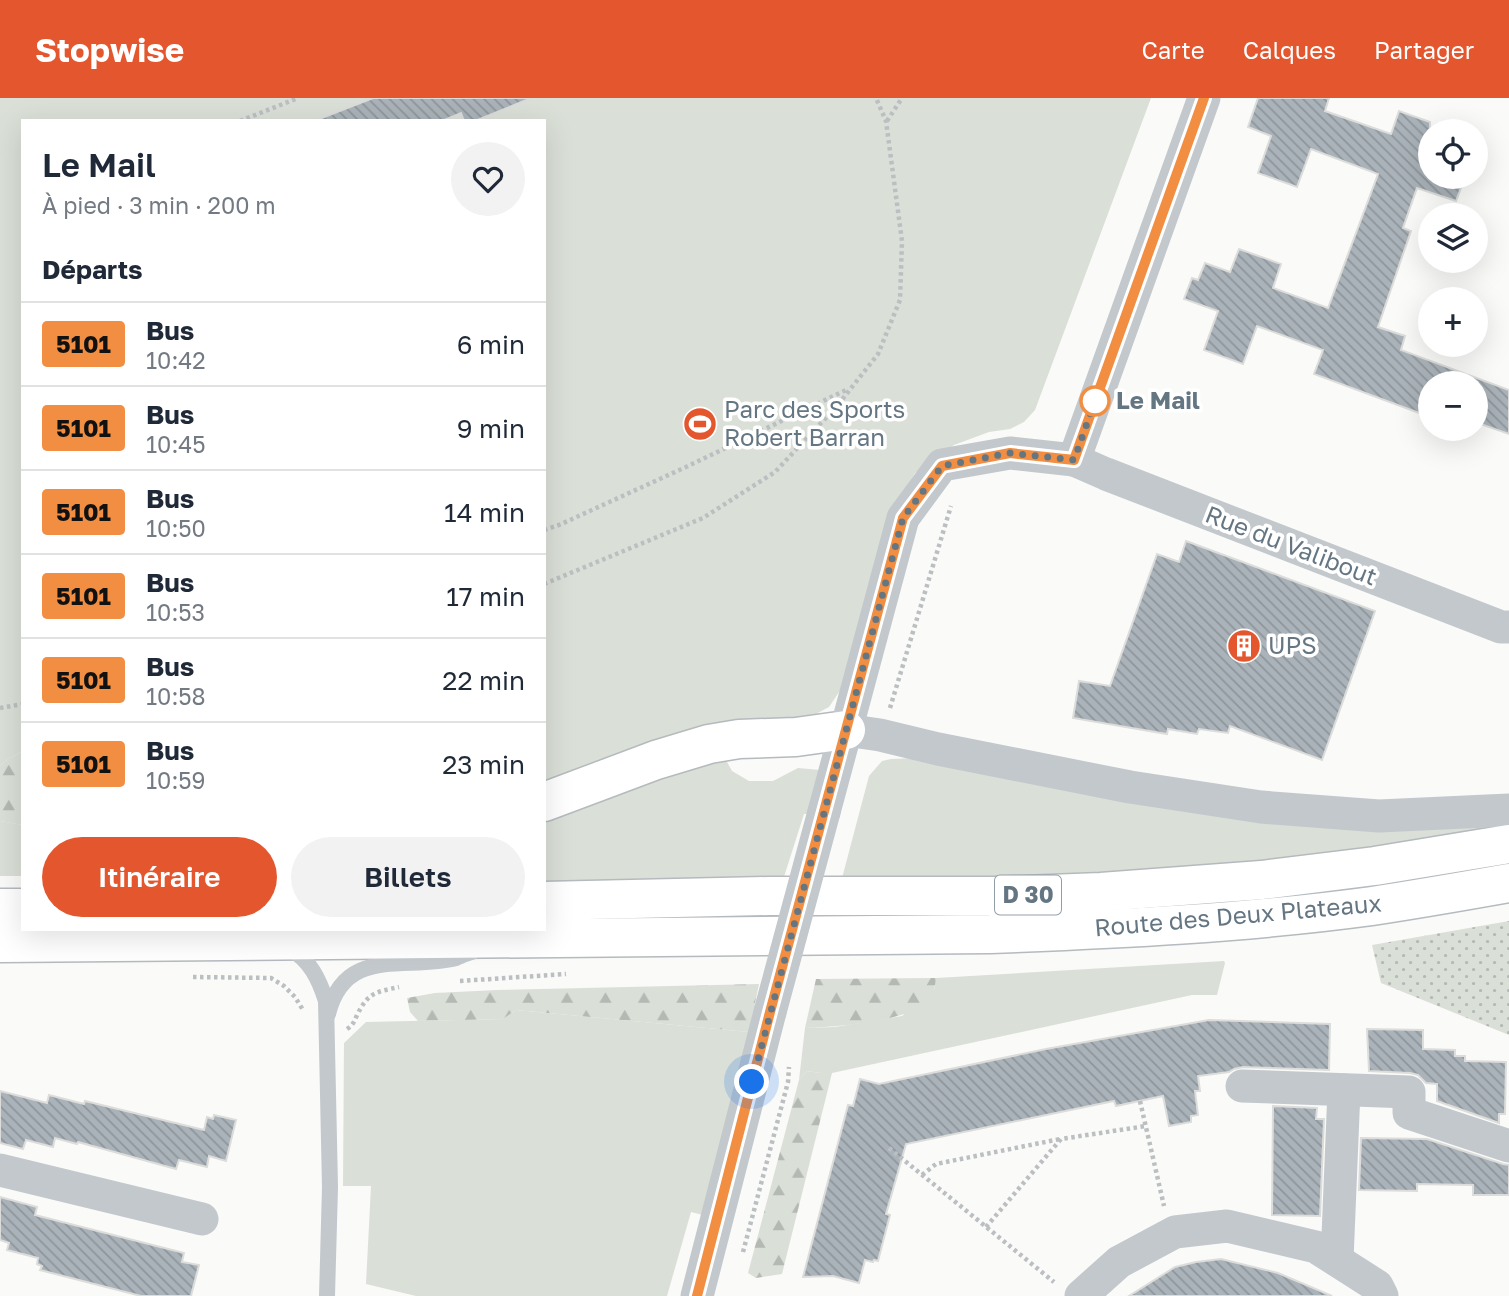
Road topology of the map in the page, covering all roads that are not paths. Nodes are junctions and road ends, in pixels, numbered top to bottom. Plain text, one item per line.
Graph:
1 (1204, 98) edge
2 (1074, 460) junction
3 (1509, 627) edge
4 (863, 732) junction
5 (546, 801) edge
6 (1509, 810) edge
7 (1509, 844) edge
8 (1509, 883) edge
9 (546, 901) edge
10 (0, 908) edge
11 (21, 908) edge
12 (506, 939) junction
13 (272, 941) junction
14 (0, 943) edge
15 (327, 1020) junction
16 (1242, 1086) dead end
17 (1344, 1090) junction
18 (1509, 1146) edge
19 (0, 1170) edge
20 (202, 1219) dead end
21 (1336, 1260) junction
22 (1071, 1292) edge
23 (327, 1296) edge
24 (697, 1296) edge
25 (1382, 1296) edge

1 - 2 street
2 - 3 street, Rue du Valibout
2 - 4 street, Rue du Valibout
4 - 5 main road
4 - 6 street
4 - 24 street, Rue du Valibout, bridge
7 - 9 main road, Route des Deux Plateaux / D 30
8 - 12 main road, Route des Deux Plateaux / D 30
10 - 11 main road
12 - 13 main road, Route des Deux Plateaux / D 30
12 - 15 lane
13 - 14 main road, Route des Deux Plateaux / D 30
13 - 15 lane
15 - 23 lane
16 - 17 street
17 - 18 street
17 - 21 street
19 - 20 street
21 - 22 street
21 - 25 street

